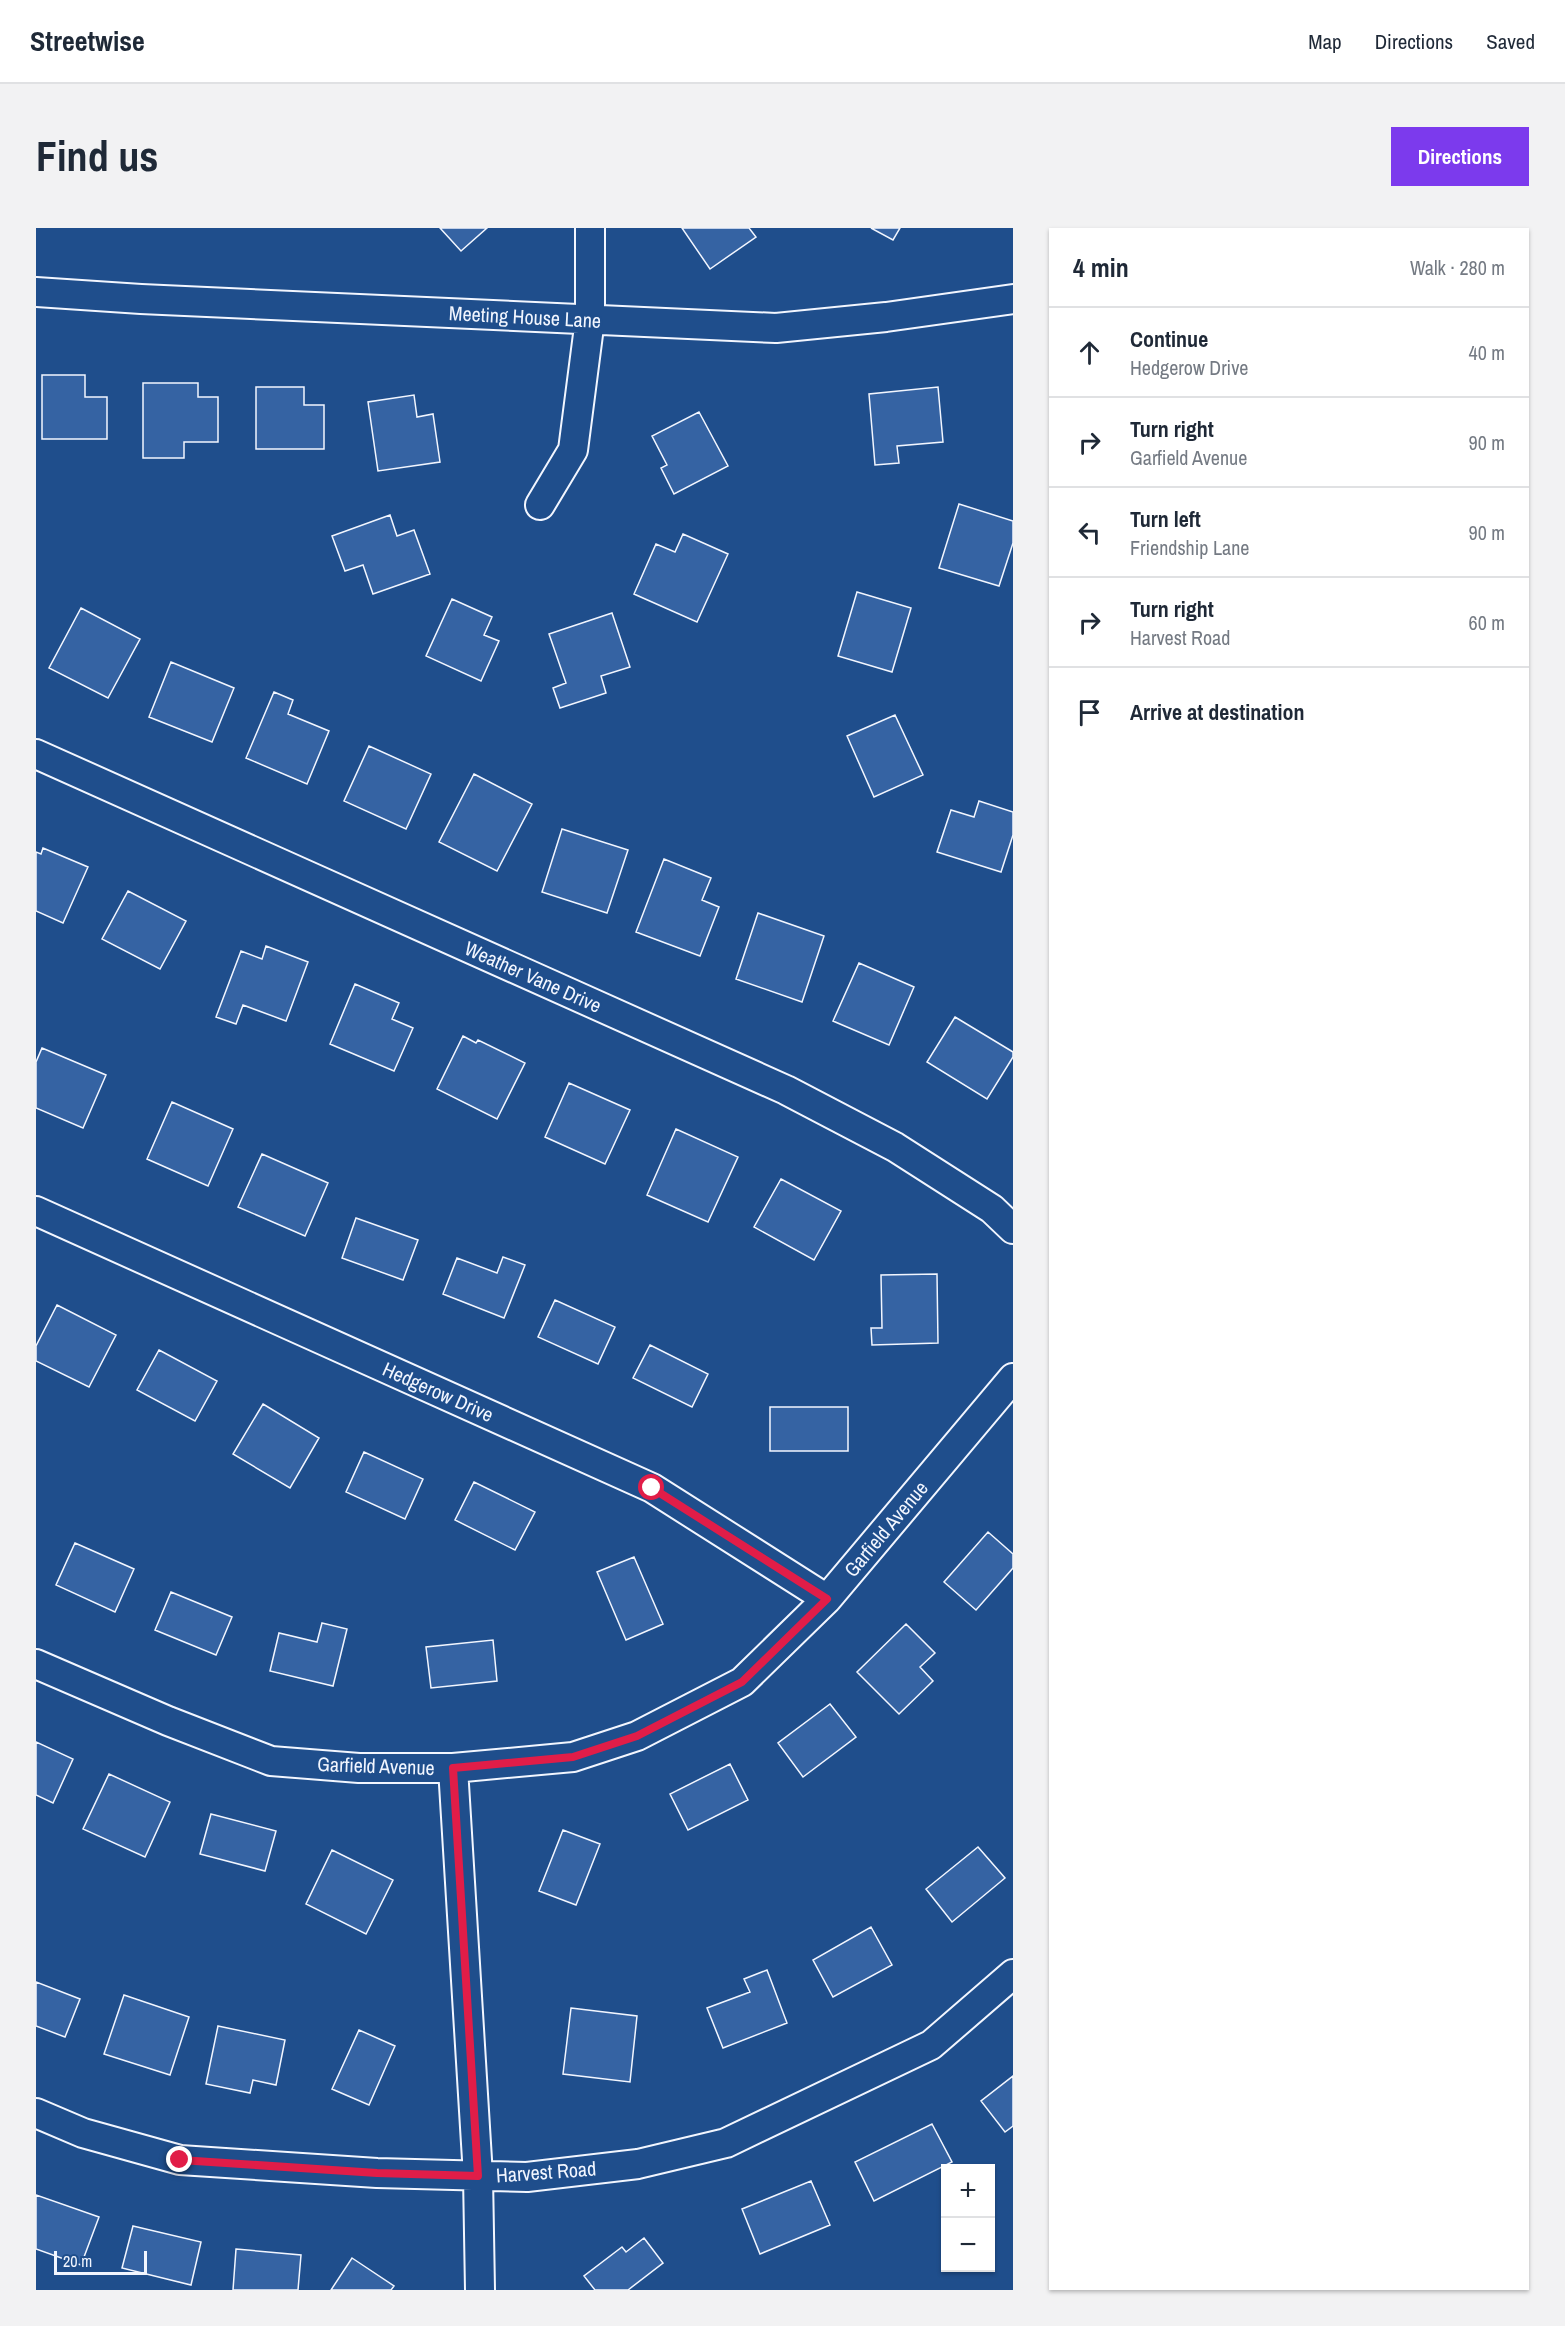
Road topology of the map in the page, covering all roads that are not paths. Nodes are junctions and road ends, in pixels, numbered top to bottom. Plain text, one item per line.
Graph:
1 (591, 228) edge
2 (36, 292) edge
3 (1013, 299) edge
4 (591, 320) junction
5 (540, 505) dead end
6 (36, 754) edge
7 (36, 1211) edge
8 (1013, 1229) edge
9 (1013, 1378) edge
10 (827, 1599) junction
11 (36, 1664) edge
12 (453, 1768) junction
13 (1013, 1974) edge
14 (36, 2113) edge
15 (478, 2176) junction
16 (480, 2290) edge

1 - 4 street
2 - 4 street, Meeting House Lane
3 - 4 street, Meeting House Lane
4 - 5 street
6 - 8 street, Weather Vane Drive
7 - 10 street, Hedgerow Drive
9 - 10 street, Garfield Avenue
10 - 12 street, Garfield Avenue
11 - 12 street, Garfield Avenue
12 - 15 street
13 - 15 street, Harvest Road
14 - 15 street, Harvest Road
15 - 16 street

